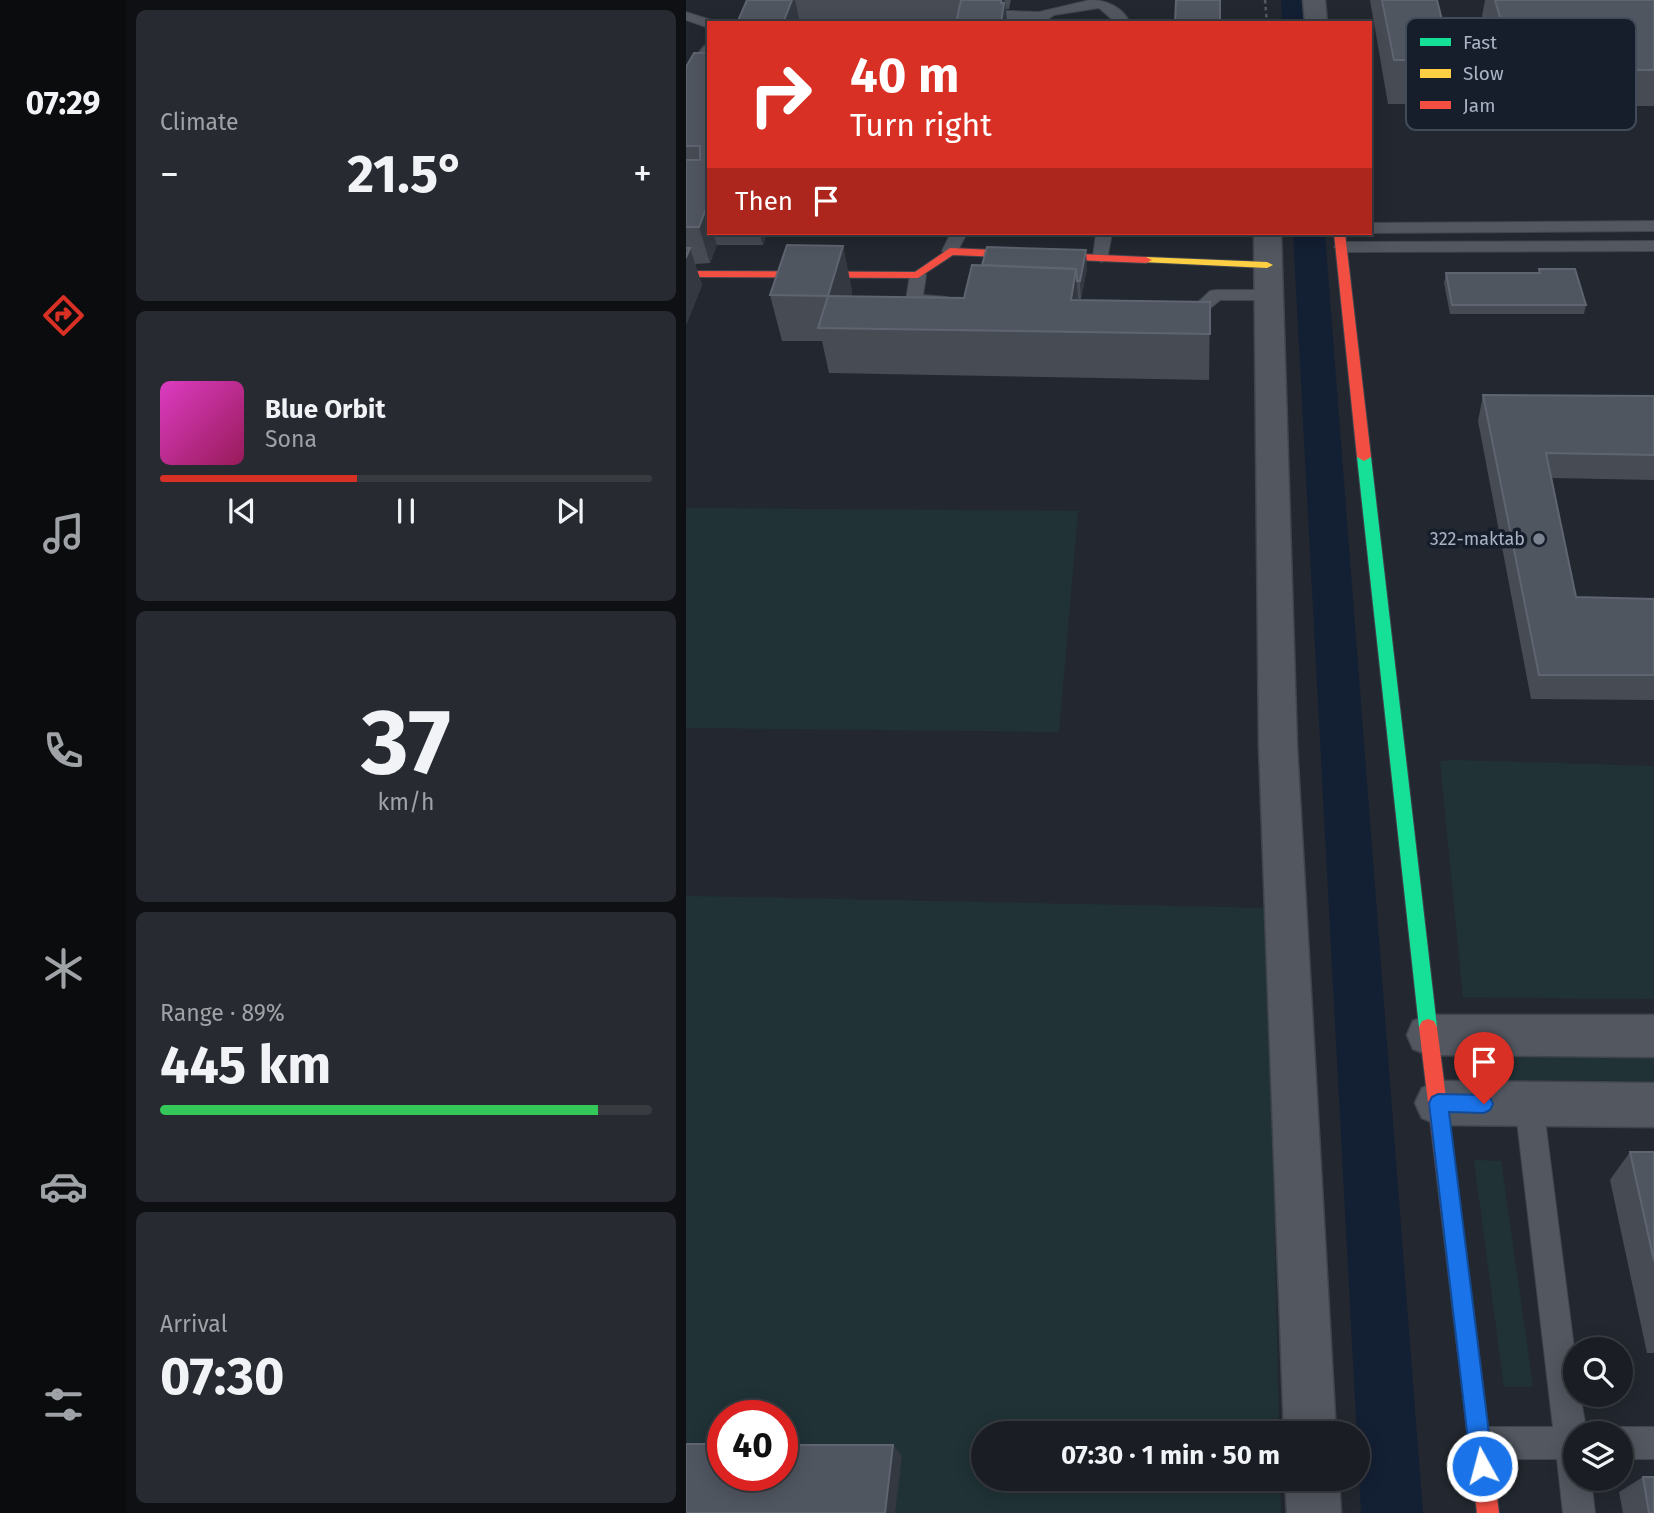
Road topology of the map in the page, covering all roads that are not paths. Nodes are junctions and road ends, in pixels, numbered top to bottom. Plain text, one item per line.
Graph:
1 (1314, 0) edge
2 (1099, 1) edge
3 (963, 14) edge
4 (686, 16) edge
5 (1038, 19) edge
6 (1122, 21) edge
7 (1316, 21) edge
8 (707, 23) edge
9 (707, 52) edge
10 (686, 104) edge
11 (1654, 226) edge
12 (1372, 228) edge
13 (958, 235) edge
14 (1104, 235) edge
15 (1341, 240) edge
16 (1654, 246) edge
17 (950, 251) junction
18 (1101, 257) junction
19 (1267, 264) edge
20 (686, 274) edge
21 (918, 275) junction
22 (954, 302) edge
23 (1157, 309) edge
24 (1430, 1035) junction
25 (1654, 1036) edge
26 (1438, 1103) junction
27 (1529, 1104) junction
28 (1654, 1105) edge
29 (1309, 1421) edge
30 (1570, 1421) edge
31 (1479, 1443) junction
32 (1563, 1443) edge
33 (1633, 1443) edge
34 (1654, 1443) edge
35 (1313, 1491) edge
36 (1578, 1491) edge
37 (1314, 1513) edge
38 (1488, 1513) edge
39 (1580, 1513) edge

1 - 7 street
2 - 5 lane
2 - 6 lane
3 - 5 lane
4 - 8 lane
9 - 10 lane
11 - 12 lane
13 - 17 lane
14 - 18 lane
15 - 16 lane
15 - 24 street
17 - 18 street
17 - 21 street
18 - 19 street
19 - 23 lane
19 - 29 street
20 - 21 street
21 - 22 lane
24 - 25 street
24 - 26 street
26 - 27 street
26 - 31 street
27 - 28 street
27 - 30 lane
31 - 32 lane
31 - 38 street
33 - 34 lane
35 - 37 street
36 - 39 lane

